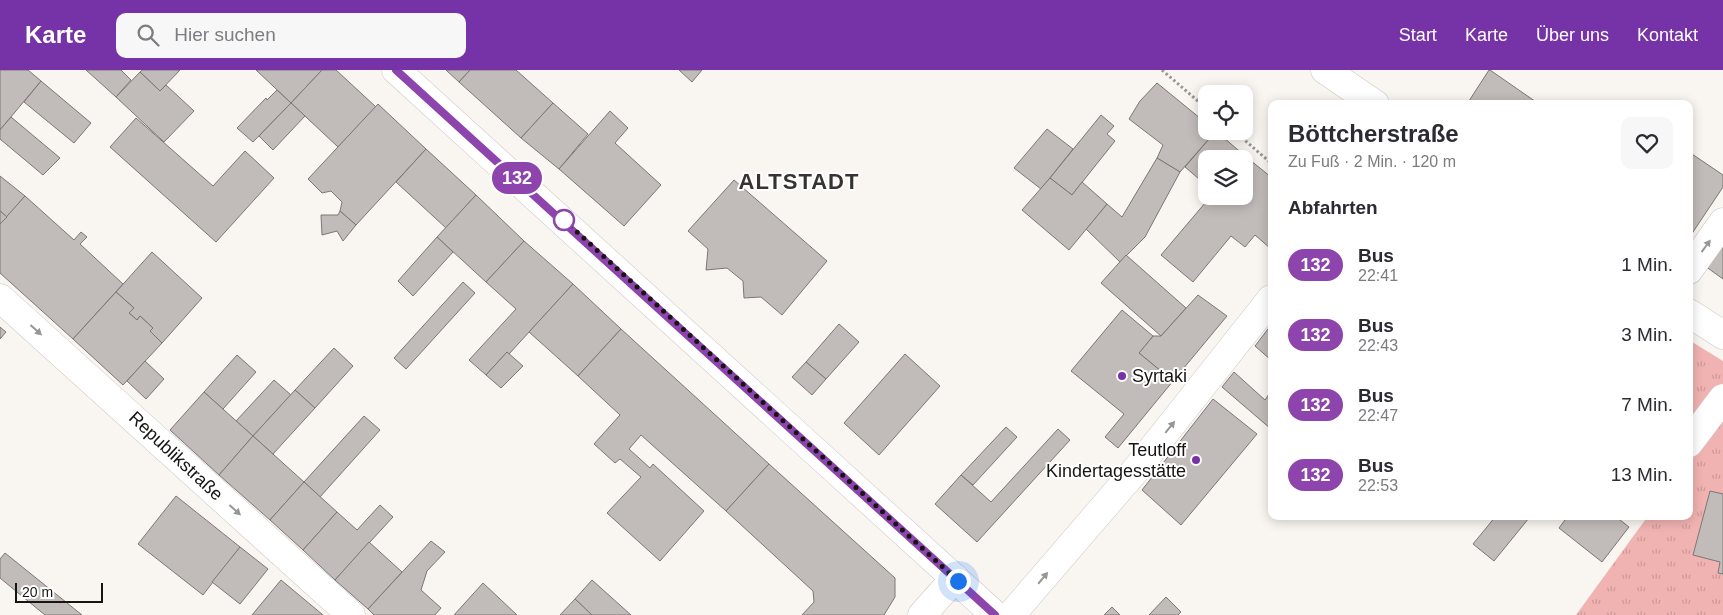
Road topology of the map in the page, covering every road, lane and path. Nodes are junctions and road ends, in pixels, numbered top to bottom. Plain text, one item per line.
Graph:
1 (396, 70) edge
2 (1162, 70) edge
3 (1325, 70) edge
4 (1369, 100) edge
5 (1198, 101) edge
6 (1244, 140) edge
7 (1268, 160) edge
8 (1723, 222) edge
9 (1693, 264) edge
10 (0, 298) edge
11 (1268, 303) edge
12 (1693, 316) edge
13 (1723, 335) edge
14 (1723, 398) edge
15 (1693, 438) edge
16 (955, 578) junction
17 (351, 615) edge
18 (922, 615) edge
19 (995, 615) edge
20 (1011, 615) edge

1 - 16 street
2 - 5 path
3 - 4 street
6 - 7 path
9 -> 8 street
10 -> 17 street, Republikstraße
20 -> 11 street
12 - 13 street
14 - 15 street
16 - 18 street
16 - 19 street

